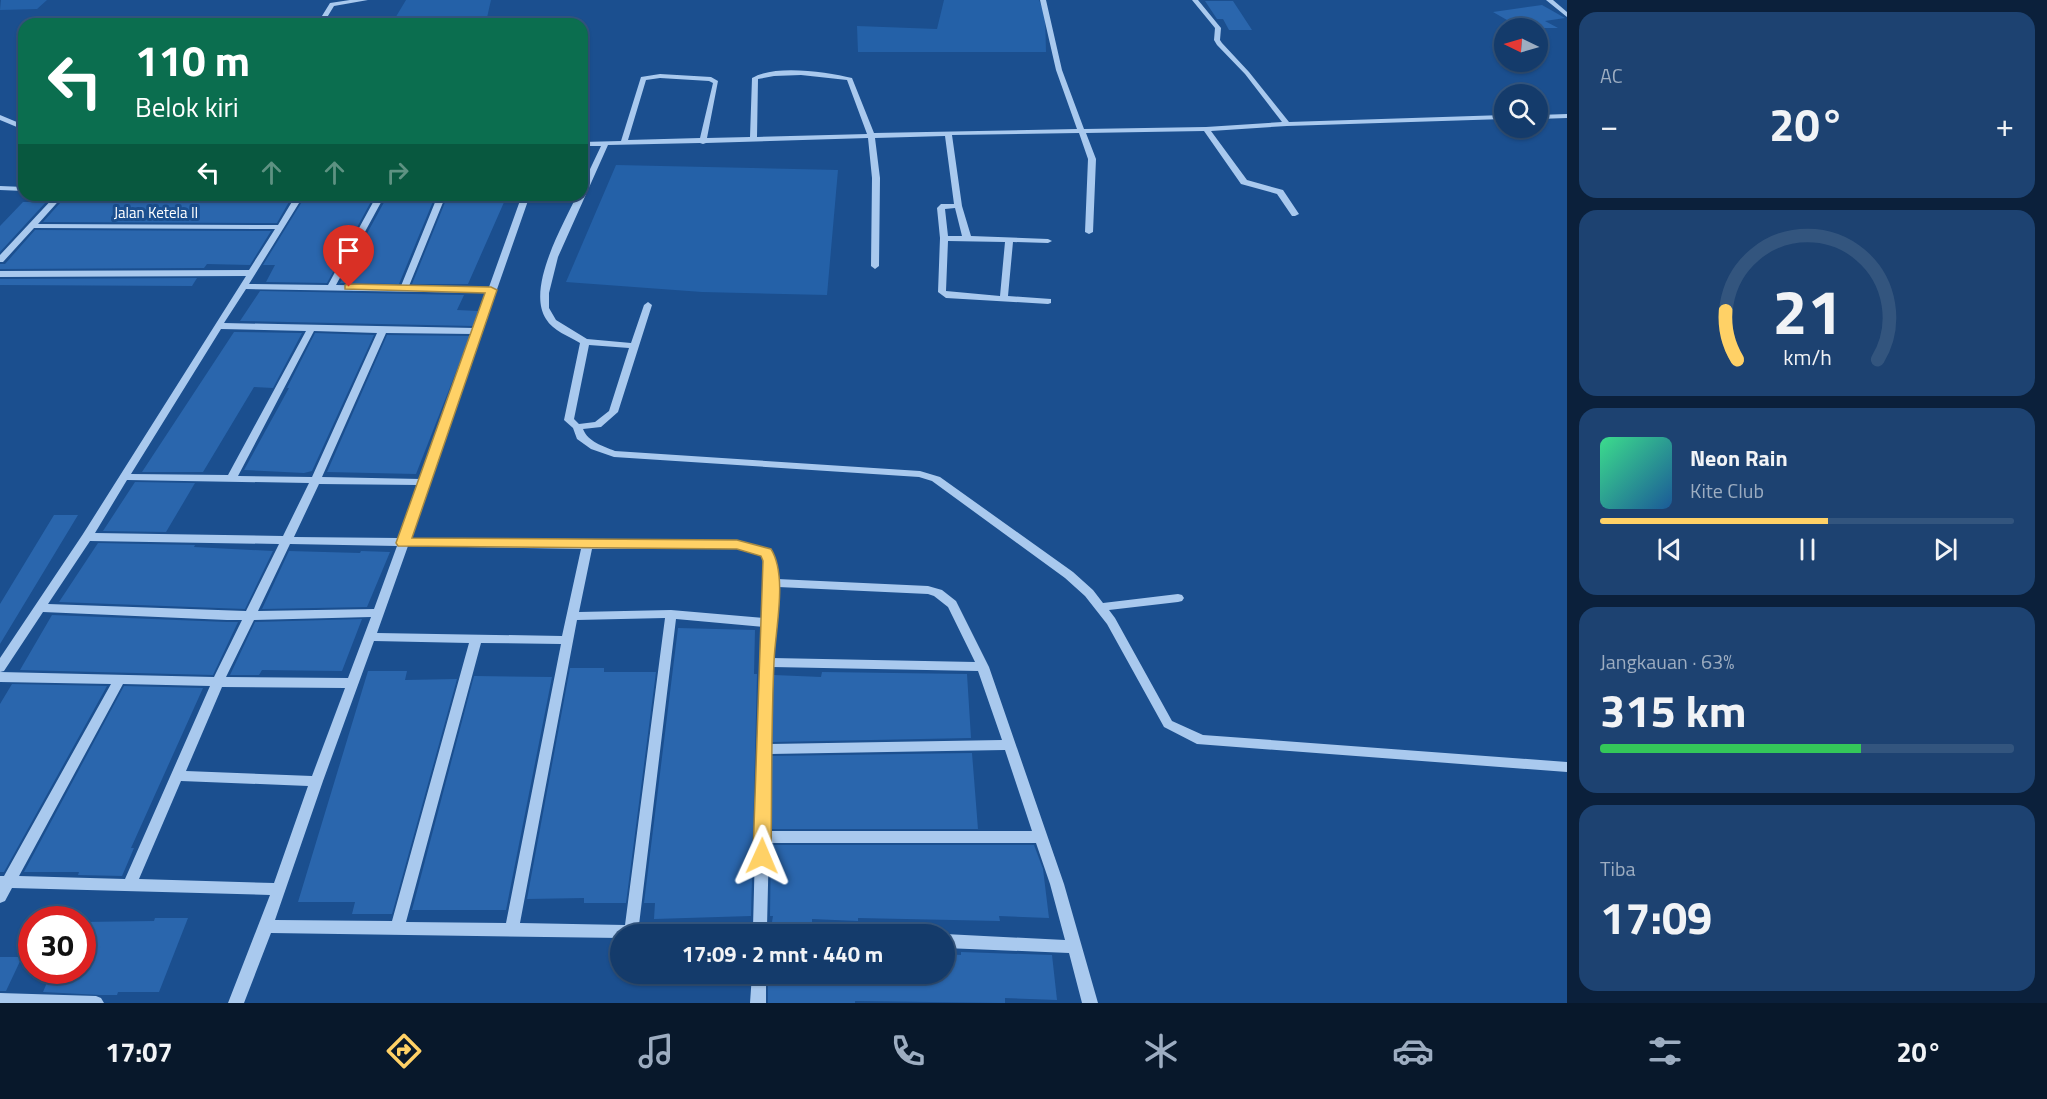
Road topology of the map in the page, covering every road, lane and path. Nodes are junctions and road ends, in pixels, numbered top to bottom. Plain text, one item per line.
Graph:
1 (365, 0) edge
2 (1042, 0) edge
3 (1195, 0) edge
4 (1549, 0) edge
5 (1567, 15) edge
6 (324, 18) edge
7 (1567, 116) edge
8 (0, 117) edge
9 (1494, 117) edge
10 (1548, 117) edge
11 (1287, 124) junction
12 (18, 125) edge
13 (1206, 129) junction
14 (1080, 131) junction
15 (948, 133) junction
16 (871, 136) junction
17 (753, 140) junction
18 (702, 142) junction
19 (624, 143) junction
20 (588, 144) edge
21 (605, 144) junction
22 (588, 181) edge
23 (1, 189) edge
24 (18, 189) edge
25 (55, 201) edge
26 (296, 201) edge
27 (378, 201) edge
28 (440, 201) edge
29 (524, 201) edge
30 (579, 201) edge
31 (957, 206) junction
32 (1295, 213) dead end
33 (32, 226) junction
34 (280, 227) junction
35 (1089, 232) dead end
36 (944, 238) junction
37 (967, 238) junction
38 (1009, 239) junction
39 (1048, 241) dead end
40 (0, 260) edge
41 (875, 266) dead end
42 (252, 273) junction
43 (0, 274) edge
44 (244, 286) junction
45 (331, 287) junction
46 (404, 288) junction
47 (491, 290) junction
48 (1004, 298) junction
49 (1048, 301) dead end
50 (648, 306) dead end
51 (219, 326) junction
52 (311, 328) junction
53 (383, 330) junction
54 (478, 331) junction
55 (585, 342) junction
56 (635, 346) junction
57 (577, 427) junction
58 (125, 477) junction
59 (232, 478) junction
60 (316, 479) junction
61 (425, 482) junction
62 (87, 537) junction
63 (287, 541) junction
64 (403, 543) junction
65 (586, 545) junction
66 (771, 583) junction
67 (1178, 598) dead end
68 (1100, 607) junction
69 (40, 608) junction
70 (378, 613) junction
71 (251, 614) junction
72 (671, 614) junction
73 (572, 616) junction
74 (770, 623) junction
75 (370, 637) junction
76 (476, 638) junction
77 (567, 640) junction
78 (766, 662) junction
79 (0, 668) edge
80 (983, 668) junction
81 (0, 677) edge
82 (119, 680) junction
83 (218, 682) junction
84 (351, 683) junction
85 (1009, 745) junction
86 (764, 748) junction
87 (1567, 767) edge
88 (177, 776) junction
89 (316, 781) junction
90 (762, 837) junction
91 (1041, 837) junction
92 (5, 882) edge
93 (129, 886) junction
94 (278, 889) junction
95 (0, 897) edge
96 (632, 924) edge
97 (760, 924) edge
98 (266, 926) junction
99 (397, 928) junction
100 (512, 930) junction
101 (610, 932) edge
102 (955, 941) edge
103 (1074, 947) junction
104 (759, 984) edge
105 (0, 1000) edge
106 (96, 1003) edge
107 (236, 1003) edge
108 (758, 1003) edge
109 (1090, 1003) edge

1 - 6 street
2 - 14 street
3 - 11 street
4 - 5 street
7 - 10 street
8 - 12 street
9 - 11 street
11 - 13 street
13 - 14 street
13 - 32 street
14 - 15 street
14 - 35 street
15 - 16 street
15 - 31 street
16 - 17 street
16 - 17 street
16 - 41 street
17 - 18 street
18 - 19 street
18 - 19 street
19 - 21 street
20 - 21 street
21 - 22 street
23 - 24 street
25 - 33 street
26 - 34 street
27 - 45 street
28 - 46 street
29 - 47 street
30 - 55 street
31 - 36 street
31 - 37 street
33 - 34 street, Jalan Ketela II
33 - 40 street
34 - 42 street
36 - 37 street
36 - 48 street
37 - 38 street
38 - 39 street
38 - 48 street
42 - 43 street
42 - 44 street
44 - 45 street
44 - 51 street
45 - 46 street
46 - 47 street
47 - 54 street
48 - 49 street
50 - 56 street
51 - 52 street
51 - 58 street
52 - 53 street
52 - 59 street
53 - 54 street
53 - 60 street
54 - 61 street
55 - 56 street
55 - 57 street
56 - 57 street
57 - 68 street
58 - 59 street
58 - 62 street
59 - 60 street
60 - 61 street
60 - 63 street
61 - 64 street
62 - 63 street
62 - 69 street
63 - 64 street
63 - 71 street
64 - 65 street
64 - 70 street
65 - 66 street
65 - 73 street
66 - 74 street
66 - 80 street
67 - 68 street
68 - 87 street
69 - 71 street
69 - 79 street
70 - 71 street
70 - 75 street
71 - 83 street
72 - 73 street
72 - 74 street
72 - 96 street
73 - 77 street
74 - 78 street
75 - 76 street
75 - 84 street
76 - 77 street
76 - 99 street
77 - 100 street
78 - 80 street
78 - 86 street
80 - 85 street
81 - 82 street
82 - 83 street
82 - 92 street
83 - 84 street
83 - 88 street
84 - 89 street
85 - 86 street
85 - 91 street
86 - 90 street
88 - 89 street
88 - 93 street
89 - 94 street
90 - 91 street
90 - 97 street
91 - 103 street
92 - 93 street
92 - 95 street
93 - 94 street
94 - 98 street
98 - 99 street
98 - 107 street
99 - 100 street
100 - 101 street
102 - 103 street
103 - 109 street
104 - 108 street
105 - 106 street

